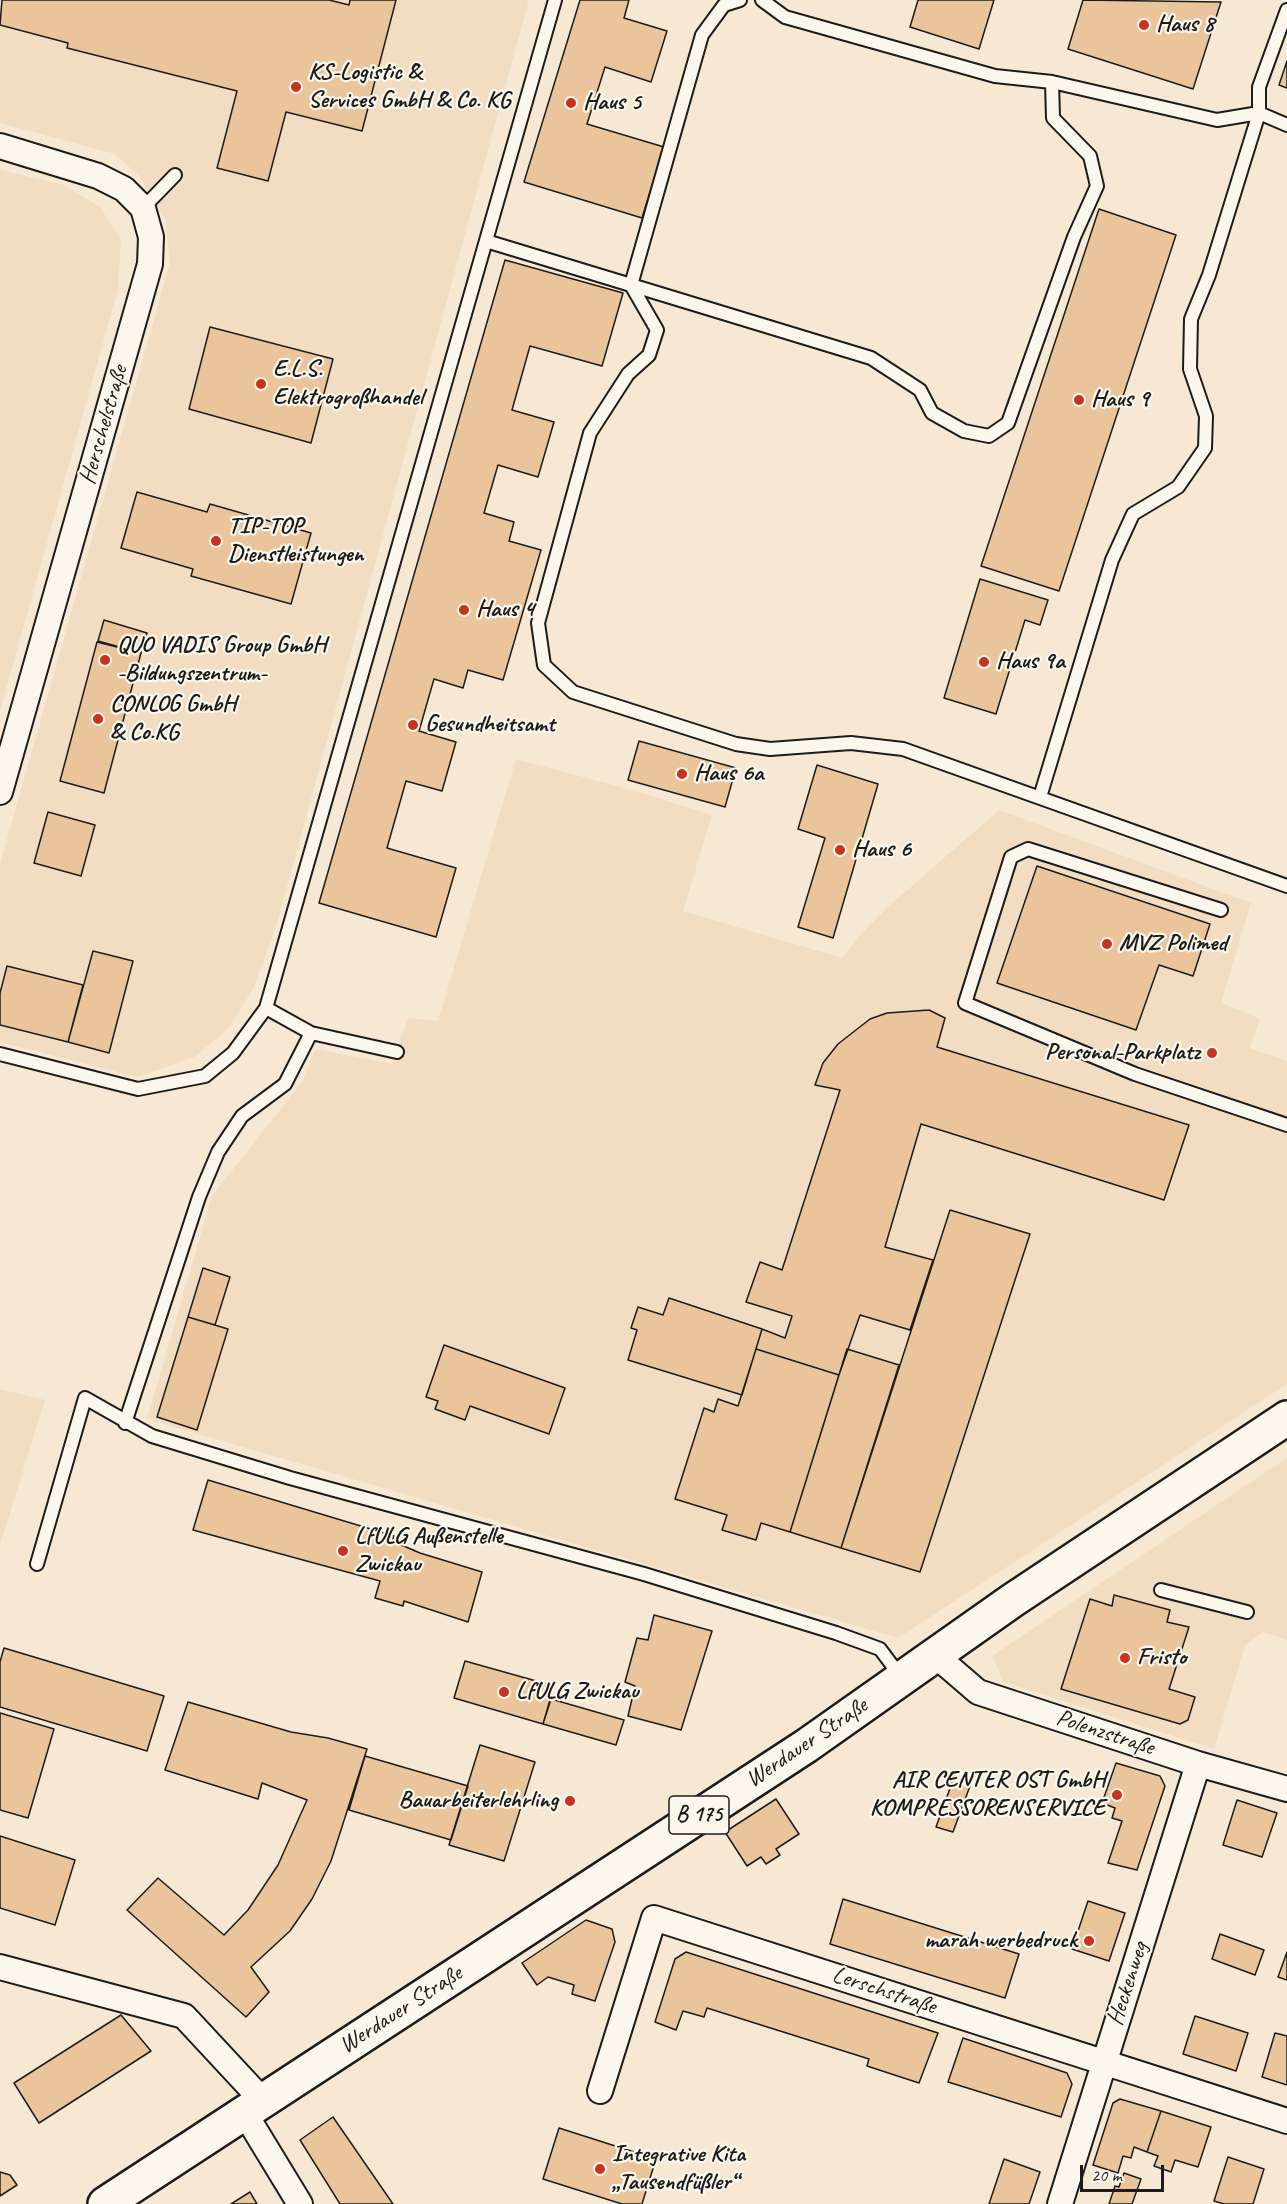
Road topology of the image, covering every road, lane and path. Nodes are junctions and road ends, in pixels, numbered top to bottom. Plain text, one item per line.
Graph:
1 (555, 0) edge
2 (740, 0) edge
3 (762, 0) edge
4 (1287, 10) edge
5 (1052, 82) junction
6 (1259, 113) junction
7 (1287, 125) edge
8 (0, 146) edge
9 (175, 175) dead end
10 (142, 208) junction
11 (486, 241) junction
12 (631, 285) junction
13 (0, 792) edge
14 (1040, 797) junction
15 (1287, 886) edge
16 (1221, 910) dead end
17 (266, 1008) junction
18 (311, 1033) junction
19 (397, 1053) dead end
20 (0, 1054) edge
21 (1287, 1125) edge
22 (1287, 1418) edge
23 (125, 1423) junction
24 (37, 1564) dead end
25 (1161, 1590) dead end
26 (1247, 1612) dead end
27 (934, 1654) junction
28 (902, 1678) junction
29 (1198, 1764) junction
30 (1287, 1789) edge
31 (0, 1967) edge
32 (1103, 2061) junction
33 (600, 2091) dead end
34 (253, 2107) junction
35 (1287, 2121) edge
36 (105, 2204) edge
37 (300, 2204) edge
38 (1060, 2204) edge

1 - 11 lane
2 - 12 lane
3 - 5 lane
4 - 6 lane
5 - 6 lane
5 - 12 lane
6 - 7 lane
6 - 14 lane
8 - 10 street, Herschelstraße
9 - 10 lane
10 - 13 street, Herschelstraße
11 - 12 lane
11 - 17 lane
12 - 14 lane
14 - 15 lane
16 - 21 lane
17 - 18 lane
17 - 20 lane
18 - 19 lane
18 - 23 lane
22 - 27 main road, Werdauer Straße / B 175
23 - 24 lane
23 - 28 lane
25 - 26 lane
27 - 28 main road, Werdauer Straße / B 175
27 - 29 street, Polenzstraße
28 - 34 main road, Werdauer Straße / B 175
29 - 30 street, Polenzstraße
29 - 32 street, Heckenweg
31 - 34 street
32 - 33 street, Lerschstraße
32 - 35 street, Lerschstraße
32 - 38 street, Heckenweg
34 - 36 main road, Werdauer Straße / B 175
34 - 37 street

